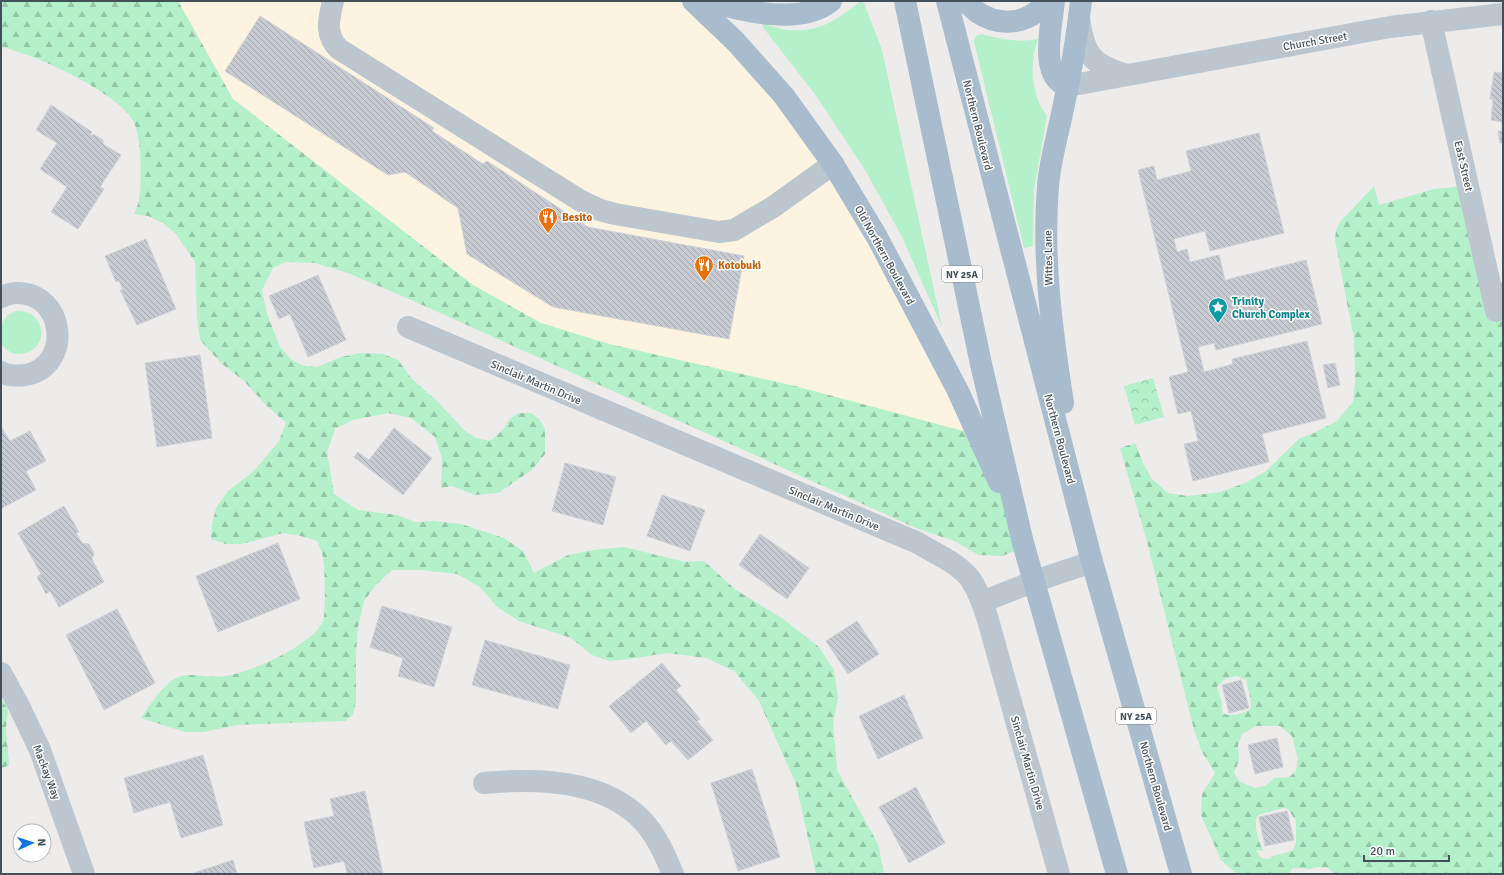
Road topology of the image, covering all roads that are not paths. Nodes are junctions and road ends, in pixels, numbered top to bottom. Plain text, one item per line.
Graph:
1 (333, 1) edge
2 (693, 1) edge
3 (708, 1) edge
4 (831, 1) edge
5 (904, 1) edge
6 (947, 1) edge
7 (965, 1) edge
8 (1047, 1) edge
9 (1054, 1) edge
10 (1080, 10) edge
11 (1503, 14) edge
12 (1431, 21) junction
13 (1128, 75) junction
14 (1068, 86) junction
15 (833, 164) junction
16 (1, 297) edge
17 (1496, 311) dead end
18 (408, 328) dead end
19 (1, 372) edge
20 (1080, 515) junction
21 (1023, 543) junction
22 (1092, 562) junction
23 (1035, 581) junction
24 (982, 602) junction
25 (1, 673) edge
26 (484, 784) dead end
27 (84, 874) edge
28 (673, 874) edge
29 (1059, 874) edge
30 (1117, 874) edge
31 (1181, 874) edge

1 - 15 street
2 - 15 main road, Old Northern Boulevard
3 - 4 main road
5 - 21 main road, NY 25A
6 - 20 main road, Northern Boulevard / NY 25A
7 - 8 main road
9 - 14 main road
10 - 13 street, Church Street
10 - 14 main road, Wittes Lane
11 - 12 street, Church Street
12 - 13 street, Church Street
12 - 17 street, East Street
13 - 14 street, Church Street
14 - 20 main road, Wittes Lane
15 - 21 main road, Old Northern Boulevard
16 - 19 street
18 - 24 street, Sinclair Martin Drive
20 - 22 main road, Northern Boulevard / NY 25A
21 - 23 main road, NY 25A
22 - 23 street
22 - 31 main road, Northern Boulevard / NY 25A
23 - 24 street
23 - 30 main road, NY 25A
24 - 29 street, Sinclair Martin Drive
25 - 27 street, Mackay Way
26 - 28 street

